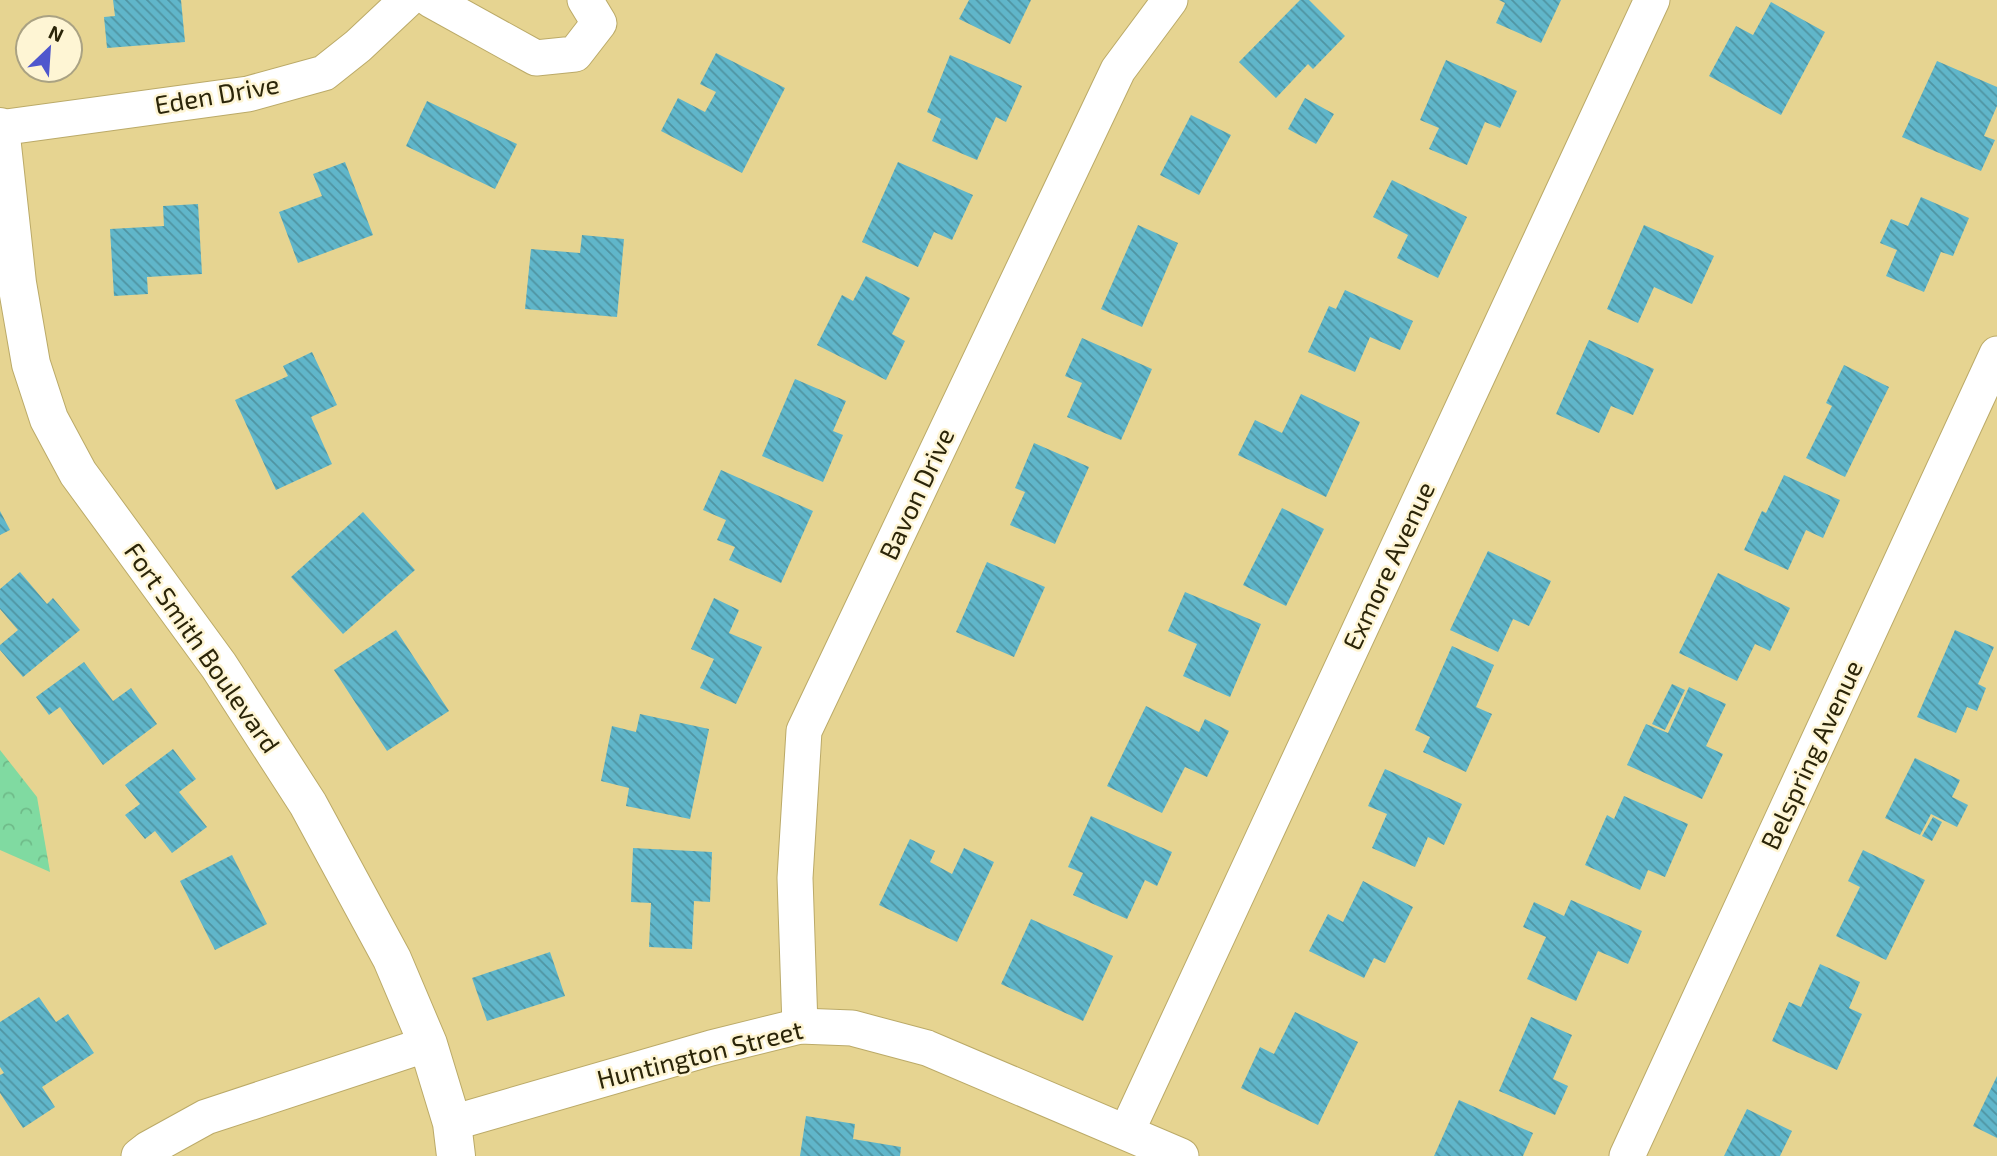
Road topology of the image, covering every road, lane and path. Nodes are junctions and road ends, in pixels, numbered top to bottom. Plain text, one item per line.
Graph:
1 (407, 0) edge
2 (431, 0) edge
3 (585, 0) edge
4 (1170, 0) edge
5 (1652, 0) edge
6 (0, 128) edge
7 (1997, 354) edge
8 (800, 1026) junction
9 (428, 1044) junction
10 (1127, 1131) junction
11 (454, 1140) edge
12 (139, 1156) edge
13 (1181, 1156) edge
14 (1628, 1156) edge

1 - 6 street, Eden Drive
2 - 3 street
4 - 8 street, Bavon Drive
5 - 10 street, Exmore Avenue
6 - 9 street, Fort Smith Boulevard
7 - 14 street, Belspring Avenue
8 - 10 street, Huntington Street
8 - 11 street, Huntington Street
9 - 11 street, Fort Smith Boulevard
9 - 12 street
10 - 13 street, Huntington Street

